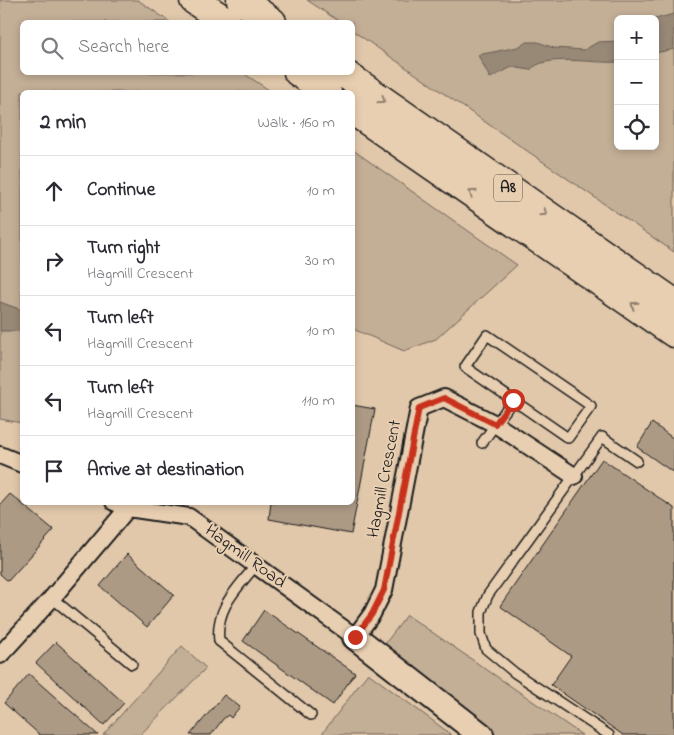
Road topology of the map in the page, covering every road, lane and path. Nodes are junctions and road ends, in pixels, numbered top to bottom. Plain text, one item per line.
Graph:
1 (194, 0) edge
2 (241, 0) edge
3 (224, 20) edge
4 (269, 20) edge
5 (302, 75) edge
6 (346, 75) edge
7 (324, 90) edge
8 (355, 112) edge
9 (674, 303) edge
10 (674, 333) edge
11 (513, 400) junction
12 (495, 424) junction
13 (482, 443) dead end
14 (0, 455) edge
15 (637, 461) dead end
16 (20, 463) edge
17 (574, 476) junction
18 (121, 505) edge
19 (256, 565) junction
20 (52, 598) junction
21 (355, 637) junction
22 (0, 655) edge
23 (132, 664) dead end
24 (310, 715) dead end
25 (482, 735) edge
26 (609, 735) edge

1 - 3 highway
2 - 4 highway
5 - 7 highway
6 -> 9 highway, A8
10 -> 8 highway, A8
11 - 11 lane
11 - 12 lane
12 - 13 lane
12 - 17 street, Hagmill Crescent
12 - 21 street, Hagmill Crescent
14 - 16 street
15 - 17 lane
17 - 26 lane
18 - 19 street, Hagmill Road
18 - 20 street, Hagmill Road
19 - 21 street, Hagmill Road
19 - 24 lane
20 - 22 street, Hagmill Road
20 - 23 lane
21 - 25 street, Hagmill Road

